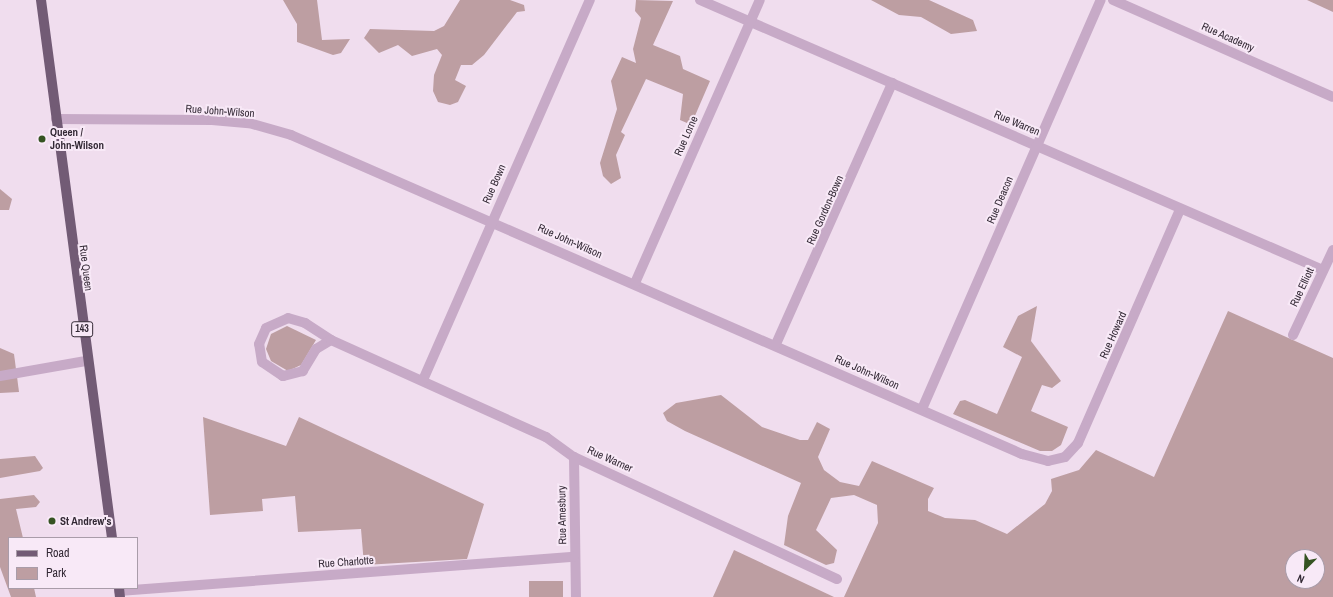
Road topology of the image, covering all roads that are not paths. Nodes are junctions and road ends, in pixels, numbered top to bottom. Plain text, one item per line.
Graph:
1 (41, 0) edge
2 (590, 0) edge
3 (700, 0) edge
4 (760, 0) edge
5 (1101, 0) edge
6 (1113, 0) edge
7 (750, 22) junction
8 (892, 83) junction
9 (1333, 97) edge
10 (56, 119) junction
11 (1037, 144) junction
12 (1180, 210) junction
13 (492, 220) junction
14 (1333, 250) edge
15 (1323, 270) junction
16 (635, 283) junction
17 (1293, 335) dead end
18 (331, 340) junction
19 (776, 344) junction
20 (86, 361) junction
21 (0, 376) edge
22 (423, 380) junction
23 (922, 409) junction
24 (574, 457) junction
25 (1057, 460) joint
26 (112, 537) edge
27 (574, 557) junction
28 (837, 579) dead end
29 (119, 592) edge
30 (576, 597) edge

1 - 10 main road, Rue Queen / 143
2 - 13 street, Rue Bown
3 - 7 street, Rue Warren
4 - 7 street, Rue Lorne
5 - 11 street, Rue Deacon
6 - 9 street, Rue Academy
7 - 8 street, Rue Warren
7 - 16 street, Rue Lorne
8 - 11 street, Rue Warren
8 - 19 street, Rue Gordon-Bown
10 - 13 street, Rue John-Wilson
10 - 20 main road, Rue Queen / 143
11 - 12 street, Rue Warren
11 - 23 street, Rue Deacon
12 - 15 street, Rue Warren
12 - 25 street, Rue Howard
13 - 16 street, Rue John-Wilson
13 - 22 street, Rue Bown
14 - 15 street, Rue Elliott
15 - 17 street, Rue Elliott
16 - 19 street, Rue John-Wilson
18 - 18 street, Rue Warner
18 - 22 street, Rue Warner
19 - 23 street, Rue John-Wilson
20 - 21 street
20 - 26 main road, Rue Queen / 143
22 - 24 street, Rue Warner
23 - 25 street, Rue John-Wilson
24 - 27 street, Rue Amesbury
24 - 28 street, Rue Warner
27 - 29 street, Rue Charlotte
27 - 30 street, Rue Amesbury

